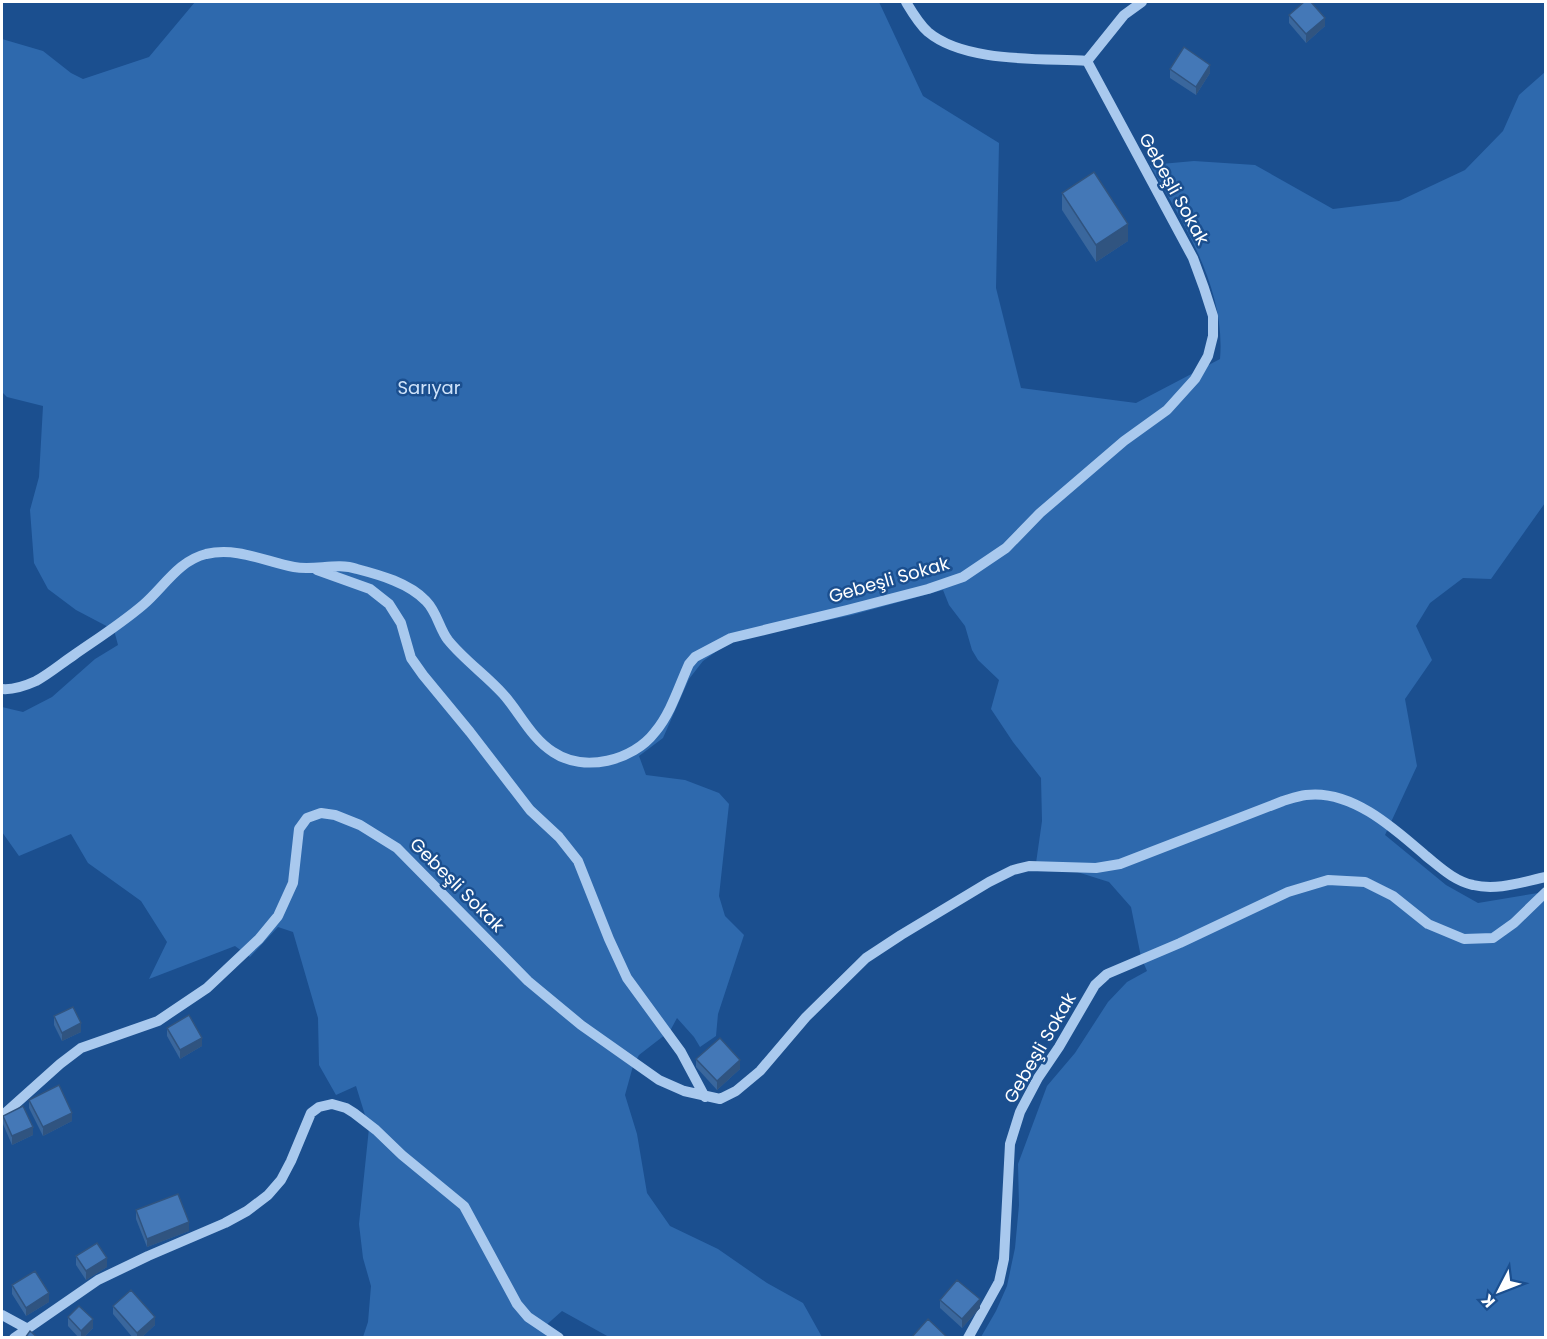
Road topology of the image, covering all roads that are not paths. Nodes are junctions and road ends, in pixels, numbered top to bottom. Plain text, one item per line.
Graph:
1 (906, 2) edge
2 (1142, 2) edge
3 (1087, 60) junction
4 (311, 568) junction
5 (2, 689) edge
6 (1545, 877) edge
7 (1545, 892) edge
8 (705, 1097) junction
9 (2, 1116) edge
10 (2, 1315) edge
11 (26, 1328) junction
12 (14, 1338) edge
13 (559, 1338) edge
14 (968, 1338) edge

1 - 3 street
2 - 3 street
3 - 4 street, Gebeşli Sokak
4 - 5 street, Gebeşli Sokak
4 - 8 street, Gebeşli Sokak
6 - 8 street, Gebeşli Sokak
7 - 14 street, Gebeşli Sokak
8 - 9 street, Gebeşli Sokak
10 - 11 street
11 - 12 street
11 - 13 street

